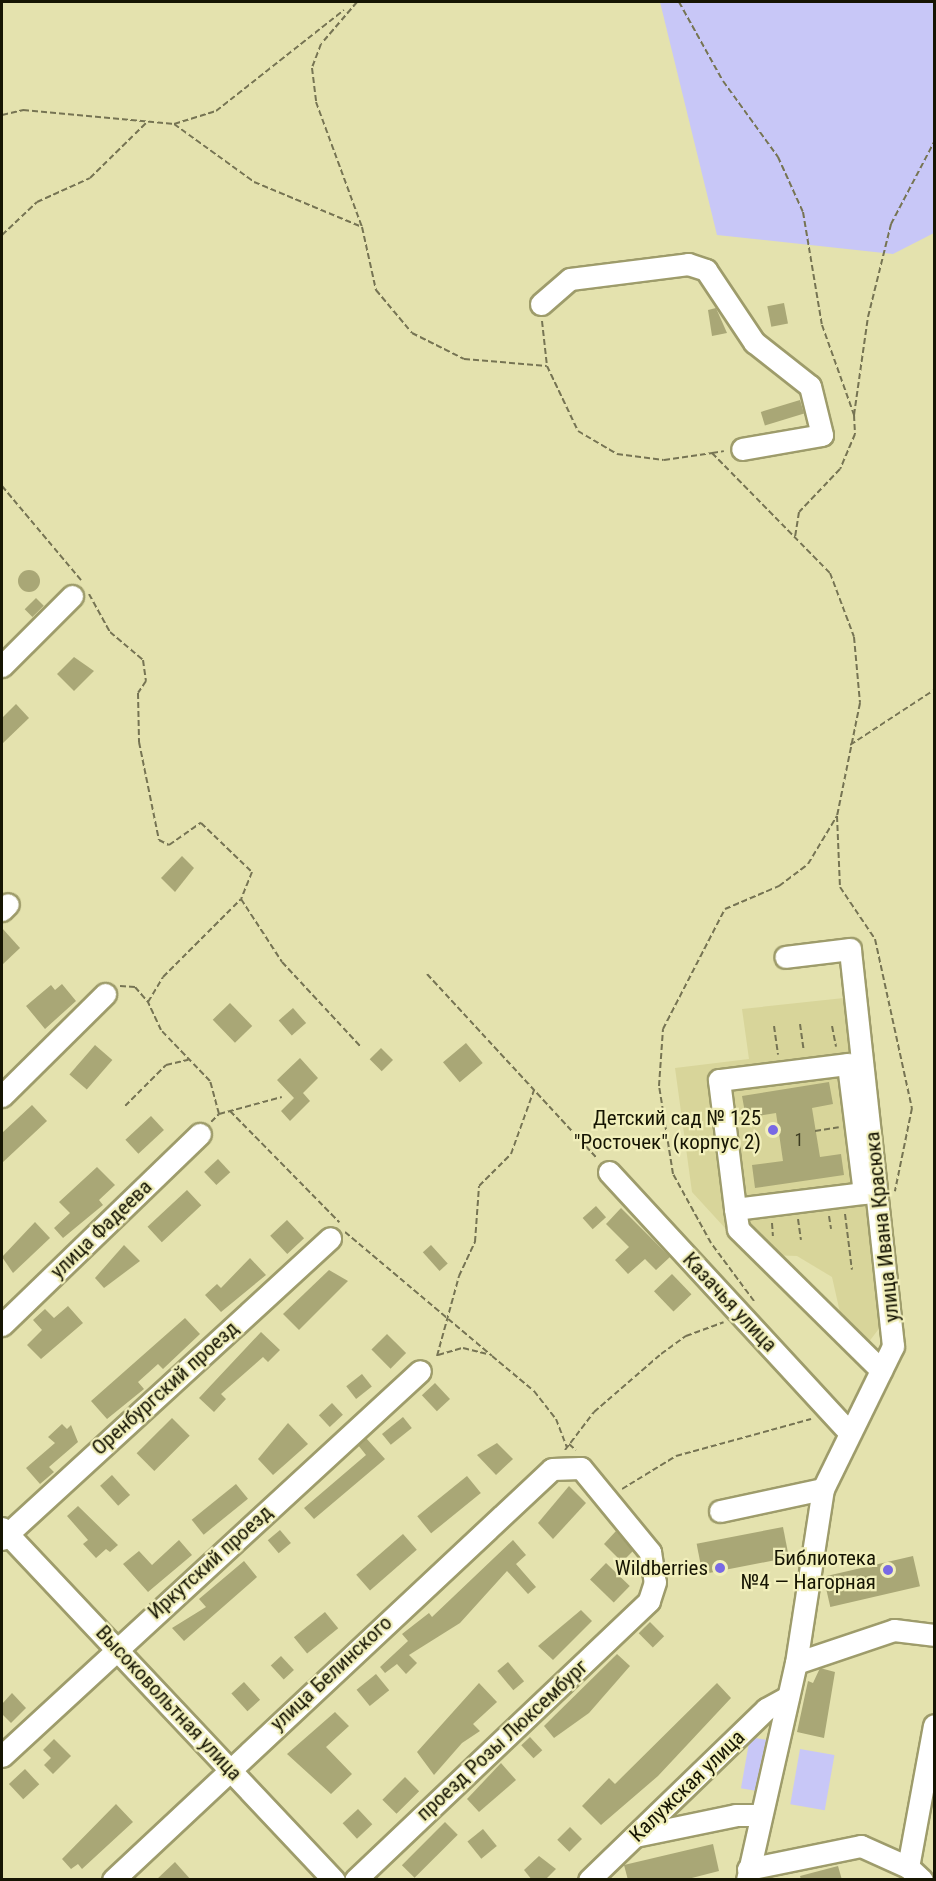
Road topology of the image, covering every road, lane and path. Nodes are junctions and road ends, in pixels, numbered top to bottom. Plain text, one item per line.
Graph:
1 (357, 2) edge
2 (679, 2) edge
3 (346, 9) junction
4 (2, 115) edge
5 (148, 122) junction
6 (174, 124) junction
7 (934, 142) edge
8 (362, 227) junction
9 (2, 235) edge
10 (814, 282) dead end
11 (541, 304) joint
12 (547, 366) junction
13 (854, 415) dead end
14 (742, 448) dead end
15 (2, 486) edge
16 (78, 590) junction
17 (2, 666) edge
18 (934, 690) edge
19 (850, 746) junction
20 (241, 899) junction
21 (785, 957) dead end
22 (427, 974) dead end
23 (105, 994) joint
24 (148, 1002) junction
25 (800, 1024) dead end
26 (774, 1026) dead end
27 (832, 1026) dead end
28 (361, 1047) dead end
29 (188, 1060) junction
30 (839, 1065) junction
31 (806, 1069) junction
32 (780, 1072) junction
33 (534, 1090) junction
34 (2, 1096) edge
35 (282, 1097) dead end
36 (125, 1106) dead end
37 (230, 1111) junction
38 (219, 1114) junction
39 (856, 1125) junction
40 (816, 1131) dead end
41 (200, 1134) joint
42 (609, 1172) joint
43 (843, 1196) junction
44 (892, 1199) dead end
45 (795, 1202) junction
46 (735, 1209) junction
47 (340, 1235) junction
48 (801, 1240) dead end
49 (850, 1251) junction
50 (854, 1251) dead end
51 (852, 1270) dead end
52 (744, 1318) junction
53 (448, 1319) junction
54 (2, 1325) edge
55 (437, 1356) junction
56 (492, 1356) junction
57 (881, 1370) junction
58 (420, 1371) joint
59 (832, 1413) junction
60 (850, 1433) junction
61 (568, 1445) junction
62 (585, 1457) dead end
63 (552, 1469) junction
64 (612, 1483) dead end
65 (823, 1489) junction
66 (720, 1511) dead end
67 (3, 1534) edge
68 (934, 1635) edge
69 (117, 1647) junction
70 (796, 1663) junction
71 (788, 1697) junction
72 (934, 1725) edge
73 (2, 1756) edge
74 (230, 1766) junction
75 (761, 1815) junction
76 (635, 1836) junction
77 (915, 1873) edge
78 (747, 1874) edge
79 (113, 1880) edge
80 (334, 1880) edge
81 (355, 1880) edge
82 (589, 1880) edge

1 - 3 path
2 - 10 path
3 - 6 path
3 - 8 path
4 - 5 path
5 - 6 path
5 - 9 path
6 - 8 path
7 - 13 path
8 - 12 path
11 - 12 path
11 - 14 street
12 - 19 path
15 - 16 path
16 - 17 street
16 - 20 path
18 - 19 path
19 - 44 path
20 - 24 path
20 - 28 path
21 - 57 street, улица Ивана Красюка
22 - 33 path
23 - 24 path
23 - 34 street
24 - 29 path
25 - 31 path
26 - 32 path
27 - 30 path
29 - 36 path
29 - 38 path
30 - 31 street
30 - 39 street
31 - 32 street
32 - 46 street
33 - 42 path
33 - 53 path
35 - 37 path
37 - 38 path
37 - 47 path
38 - 41 path
39 - 40 path
39 - 43 street
41 - 54 street, улица Фадеева
42 - 52 street, Казачья улица
43 - 45 street
43 - 49 path
45 - 46 street
45 - 48 path
46 - 57 street
47 - 53 path
47 - 67 street, Оренбургский проезд
49 - 50 path
49 - 51 path
52 - 59 street, Казачья улица
52 - 61 path
53 - 55 path
53 - 56 path
55 - 56 path
55 - 58 path
56 - 61 path
57 - 60 street, улица Ивана Красюка
58 - 69 street, Иркутский проезд
59 - 60 street, Казачья улица
59 - 64 path
60 - 65 street, улица Ивана Красюка
61 - 62 path
61 - 63 path
63 - 74 street, улица Белинского
63 - 81 street, проезд Розы Люксембург
65 - 66 street
65 - 70 street, улица Ивана Красюка
67 - 69 street, Высоковольтная улица
68 - 70 street
69 - 73 street, Иркутский проезд
69 - 74 street, Высоковольтная улица
70 - 71 street, улица Ивана Красюка
71 - 75 street, улица Ивана Красюка
71 - 76 street, Калужская улица
72 - 77 street
74 - 79 street, улица Белинского
74 - 80 street, Высоковольтная улица
75 - 76 street
75 - 78 street, улица Ивана Красюка
76 - 82 street, Калужская улица
77 - 78 street

